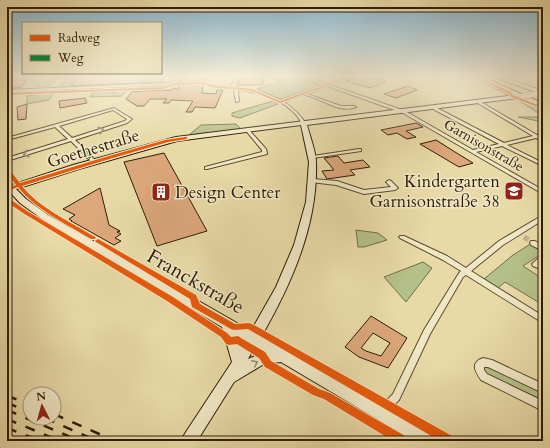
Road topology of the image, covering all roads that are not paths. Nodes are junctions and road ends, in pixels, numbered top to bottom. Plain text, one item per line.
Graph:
1 (237, 97) edge
2 (269, 97) edge
3 (295, 97) edge
4 (312, 97) edge
5 (360, 97) edge
6 (515, 97) edge
7 (524, 97) edge
8 (237, 100) dead end
9 (280, 102) junction
10 (478, 102) junction
11 (543, 105) edge
12 (354, 107) dead end
13 (434, 108) junction
14 (404, 112) junction
15 (304, 124) junction
16 (56, 125) junction
17 (248, 131) junction
18 (543, 135) edge
19 (536, 136) junction
20 (7, 139) edge
21 (71, 140) junction
22 (543, 140) edge
23 (503, 144) junction
24 (359, 150) dead end
25 (473, 151) junction
26 (89, 156) junction
27 (313, 156) junction
28 (7, 160) edge
29 (543, 165) edge
30 (207, 168) dead end
31 (313, 181) junction
32 (389, 182) dead end
33 (8, 187) edge
34 (543, 192) edge
35 (543, 217) edge
36 (402, 237) dead end
37 (533, 243) tunnel mouth
38 (543, 249) edge
39 (543, 258) edge
40 (543, 268) edge
41 (465, 271) junction
42 (543, 320) edge
43 (227, 323) junction
44 (253, 338) junction
45 (283, 356) junction
46 (238, 362) junction
47 (229, 378) junction
48 (543, 389) edge
49 (543, 406) edge
50 (384, 415) junction
51 (191, 437) dead end
52 (428, 441) edge

1 - 8 street
2 - 9 street
3 - 9 street
4 - 12 street
5 - 14 street, Garnisonstraße
6 - 10 main road, Goethestraße
7 - 11 highway
9 - 15 street
10 - 13 main road, Goethestraße
10 - 19 street
13 - 14 main road, Goethestraße
13 - 23 street
14 - 15 main road, Goethestraße
14 - 25 street, Garnisonstraße
15 - 17 main road, Goethestraße
15 - 27 main road
16 - 20 street
16 - 21 street
21 -> 16 street
17 - 26 main road, Goethestraße
17 - 30 street
18 - 19 street
19 - 22 street
19 - 23 street
21 - 26 street
21 -> 28 street
23 - 25 street
23 - 29 street
24 - 27 street
25 - 34 street, Garnisonstraße
26 - 33 main road, Goethestraße
27 - 31 main road
31 - 32 street
31 - 44 main road
33 - 43 main road, Franckstraße
35 - 41 street
36 - 41 street
37 - 38 street
39 - 40 street
41 - 42 street
41 - 50 street
43 - 44 main road, Franckstraße
43 - 46 main road
44 - 45 main road, Franckstraße
44 - 46 main road
47 -> 45 main road
45 - 50 main road, Franckstraße
46 - 47 main road
47 - 51 main road
48 - 49 street
50 - 52 main road, Franckstraße

